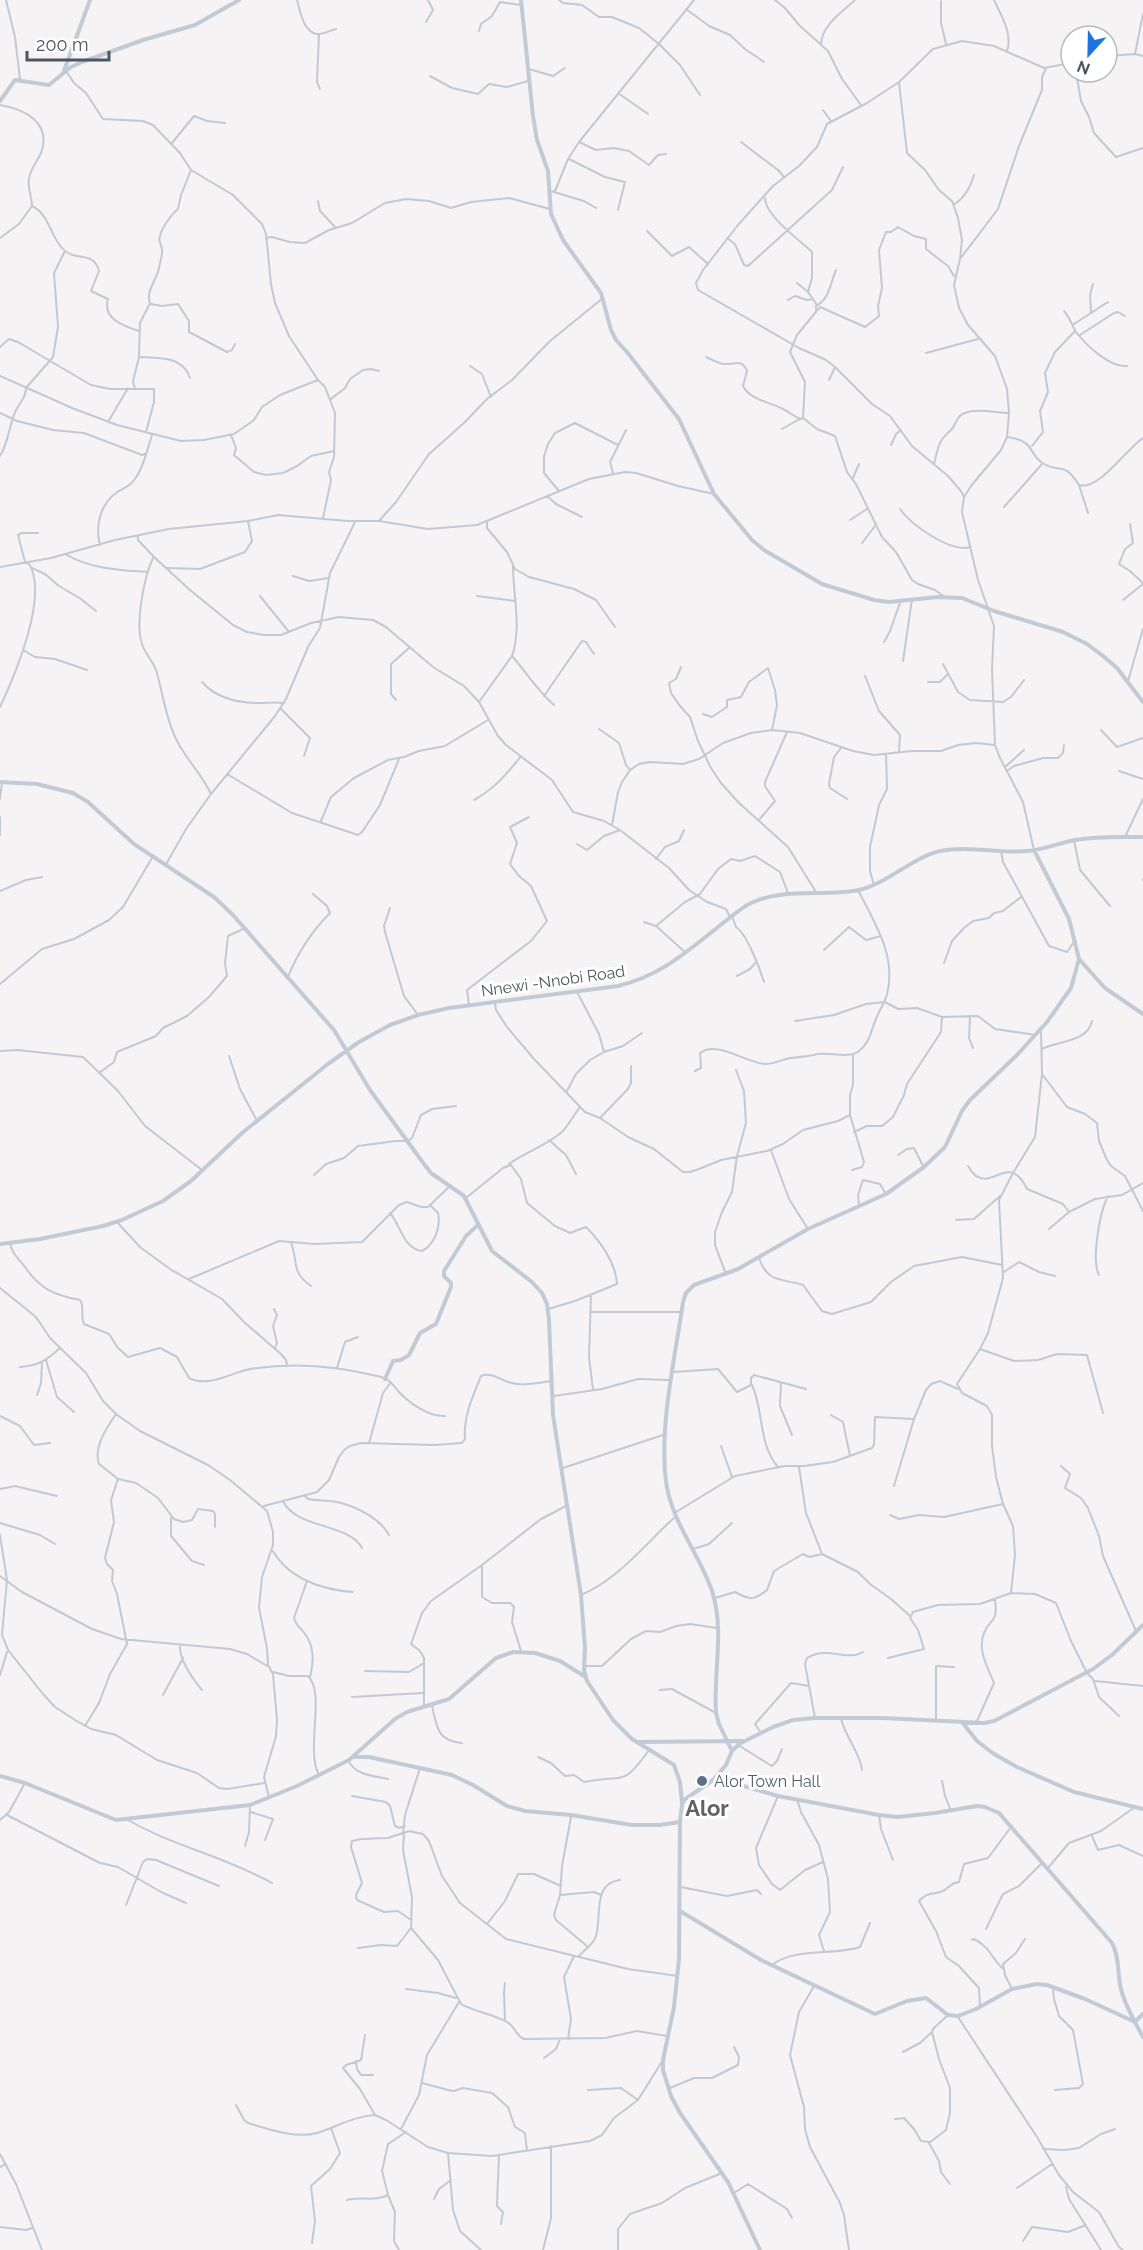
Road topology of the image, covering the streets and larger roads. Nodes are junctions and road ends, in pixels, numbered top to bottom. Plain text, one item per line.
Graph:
1 (7, 0) edge
2 (90, 0) edge
3 (237, 0) edge
4 (297, 0) edge
5 (428, 0) edge
6 (559, 0) edge
7 (694, 0) edge
8 (775, 0) edge
9 (855, 0) edge
10 (994, 0) edge
11 (941, 1) edge
12 (521, 3) edge
13 (686, 9) junction
14 (1143, 14) edge
15 (426, 22) dead end
16 (336, 29) dead end
17 (479, 31) dead end
18 (319, 34) junction
19 (659, 44) junction
20 (946, 44) junction
21 (821, 45) junction
22 (1006, 51) junction
23 (1135, 54) junction
24 (1119, 55) edge
25 (1143, 56) edge
26 (764, 62) dead end
27 (1059, 65) edge
28 (565, 68) dead end
29 (1046, 68) junction
30 (530, 69) junction
31 (66, 71) junction
32 (62, 75) junction
33 (430, 76) dead end
34 (20, 79) junction
35 (530, 80) junction
36 (899, 82) junction
37 (1078, 84) edge
38 (320, 89) dead end
39 (618, 93) junction
40 (700, 95) dead end
41 (0, 101) edge
42 (861, 105) junction
43 (823, 110) dead end
44 (648, 114) dead end
45 (831, 121) junction
46 (225, 123) dead end
47 (579, 142) junction
48 (741, 142) dead end
49 (172, 143) junction
50 (1143, 148) edge
51 (666, 154) dead end
52 (568, 159) junction
53 (843, 167) dead end
54 (191, 170) junction
55 (974, 175) dead end
56 (784, 177) junction
57 (552, 192) junction
58 (765, 197) junction
59 (318, 201) dead end
60 (954, 204) junction
61 (32, 206) junction
62 (596, 208) dead end
63 (550, 209) junction
64 (618, 210) dead end
65 (336, 228) junction
66 (647, 231) dead end
67 (787, 231) junction
68 (0, 238) edge
69 (266, 238) junction
70 (728, 238) junction
71 (65, 251) junction
72 (960, 259) junction
73 (708, 264) junction
74 (836, 270) dead end
75 (955, 279) junction
76 (797, 283) dead end
77 (1093, 284) dead end
78 (808, 292) junction
79 (603, 298) junction
80 (813, 299) junction
81 (788, 300) dead end
82 (1108, 302) dead end
83 (150, 303) junction
84 (817, 305) junction
85 (816, 310) junction
86 (1064, 311) dead end
87 (1091, 314) junction
88 (1125, 316) dead end
89 (1074, 324) junction
90 (139, 331) junction
91 (1076, 331) junction
92 (1080, 335) junction
93 (979, 338) junction
94 (236, 344) dead end
95 (792, 344) junction
96 (0, 347) edge
97 (926, 353) dead end
98 (139, 357) junction
99 (706, 357) dead end
100 (52, 361) junction
101 (470, 366) dead end
102 (1127, 366) dead end
103 (835, 367) junction
104 (379, 371) dead end
105 (0, 376) edge
106 (190, 378) dead end
107 (318, 380) junction
108 (829, 380) dead end
109 (26, 388) junction
110 (128, 388) junction
111 (135, 389) junction
112 (490, 397) junction
113 (331, 399) junction
114 (0, 413) edge
115 (1010, 413) junction
116 (801, 419) junction
117 (13, 420) junction
118 (108, 422) junction
119 (782, 429) dead end
120 (901, 429) junction
121 (626, 430) dead end
122 (146, 432) junction
123 (152, 434) junction
124 (231, 435) junction
125 (1007, 436) junction
126 (1143, 438) edge
127 (891, 444) dead end
128 (618, 445) junction
129 (1031, 447) junction
130 (334, 451) junction
131 (145, 454) junction
132 (0, 456) edge
133 (1042, 463) junction
134 (859, 464) dead end
135 (934, 464) junction
136 (613, 474) junction
137 (853, 479) junction
138 (1079, 484) junction
139 (559, 491) junction
140 (714, 494) junction
141 (547, 496) junction
142 (964, 497) junction
143 (1004, 507) dead end
144 (867, 509) junction
145 (900, 509) dead end
146 (1088, 513) dead end
147 (582, 517) dead end
148 (323, 518) junction
149 (850, 520) dead end
150 (248, 521) junction
151 (355, 521) junction
152 (379, 521) junction
153 (487, 522) junction
154 (1130, 524) dead end
155 (477, 525) junction
156 (875, 526) junction
157 (489, 530) junction
158 (38, 533) dead end
159 (138, 537) junction
160 (862, 543) dead end
161 (99, 544) junction
162 (970, 547) junction
163 (65, 554) junction
164 (154, 557) junction
165 (26, 562) junction
166 (513, 566) junction
167 (0, 567) edge
168 (31, 568) junction
169 (167, 568) junction
170 (148, 573) junction
171 (293, 576) dead end
172 (329, 578) junction
173 (1143, 584) edge
174 (261, 596) dead end
175 (477, 596) dead end
176 (945, 597) junction
177 (901, 599) junction
178 (912, 599) junction
179 (515, 600) junction
180 (1123, 600) dead end
181 (988, 608) junction
182 (96, 611) dead end
183 (322, 620) junction
184 (615, 627) dead end
185 (1143, 630) edge
186 (289, 632) junction
187 (884, 642) dead end
188 (410, 647) junction
189 (23, 650) junction
190 (594, 654) dead end
191 (512, 656) junction
192 (903, 661) dead end
193 (943, 664) dead end
194 (681, 667) dead end
195 (87, 670) dead end
196 (948, 674) junction
197 (864, 676) dead end
198 (1024, 680) dead end
199 (202, 682) dead end
200 (928, 682) dead end
201 (1128, 682) junction
202 (544, 696) junction
203 (396, 700) dead end
204 (478, 702) junction
205 (994, 702) junction
206 (1143, 702) edge
207 (284, 703) junction
208 (554, 705) dead end
209 (0, 707) edge
210 (280, 708) junction
211 (704, 714) dead end
212 (488, 720) junction
213 (599, 729) dead end
214 (772, 730) junction
215 (1101, 730) dead end
216 (787, 732) junction
217 (1143, 738) edge
218 (995, 745) junction
219 (1064, 745) dead end
220 (842, 747) junction
221 (1024, 750) dead end
222 (899, 752) junction
223 (886, 754) junction
224 (304, 756) dead end
225 (521, 756) junction
226 (706, 756) junction
227 (399, 759) junction
228 (1005, 767) junction
229 (630, 770) junction
230 (1007, 771) junction
231 (1119, 771) dead end
232 (227, 774) junction
233 (1143, 779) edge
234 (1, 782) edge
235 (211, 794) junction
236 (0, 799) edge
237 (847, 799) dead end
238 (1143, 799) edge
239 (474, 800) dead end
240 (0, 817) edge
241 (529, 817) dead end
242 (759, 820) junction
243 (320, 822) junction
244 (612, 825) junction
245 (620, 830) junction
246 (684, 830) dead end
247 (0, 835) edge
248 (1125, 837) junction
249 (1143, 837) edge
250 (1074, 840) junction
251 (577, 844) dead end
252 (1034, 850) junction
253 (1001, 851) junction
254 (152, 858) junction
255 (656, 859) junction
256 (165, 866) junction
257 (42, 877) dead end
258 (874, 885) junction
259 (858, 890) junction
260 (0, 891) edge
261 (788, 893) junction
262 (816, 893) junction
263 (313, 894) dead end
264 (698, 896) junction
265 (1021, 897) junction
266 (1110, 906) dead end
267 (390, 908) dead end
268 (731, 917) junction
269 (644, 922) dead end
270 (656, 926) junction
271 (245, 928) junction
272 (881, 936) junction
273 (1076, 940) junction
274 (825, 950) dead end
275 (686, 952) junction
276 (1079, 959) junction
277 (756, 962) junction
278 (944, 963) dead end
279 (737, 976) dead end
280 (288, 977) junction
281 (764, 982) dead end
282 (0, 984) edge
283 (577, 991) junction
284 (495, 1001) junction
285 (885, 1002) junction
286 (469, 1005) junction
287 (1143, 1014) edge
288 (418, 1015) junction
289 (970, 1016) junction
290 (942, 1017) junction
291 (795, 1020) dead end
292 (1092, 1021) dead end
293 (1041, 1029) junction
294 (642, 1034) dead end
295 (1036, 1035) junction
296 (973, 1048) dead end
297 (1042, 1048) junction
298 (346, 1050) junction
299 (0, 1051) edge
300 (604, 1052) junction
301 (853, 1054) junction
302 (229, 1056) dead end
303 (631, 1066) dead end
304 (736, 1070) dead end
305 (695, 1071) dead end
306 (99, 1073) junction
307 (1042, 1074) junction
308 (567, 1091) junction
309 (456, 1106) dead end
310 (580, 1107) junction
311 (850, 1115) junction
312 (600, 1118) junction
313 (257, 1121) junction
314 (854, 1132) junction
315 (549, 1140) junction
316 (408, 1142) junction
317 (771, 1150) junction
318 (898, 1155) dead end
319 (737, 1156) junction
320 (509, 1164) junction
321 (968, 1166) dead end
322 (924, 1167) junction
323 (202, 1170) junction
324 (852, 1170) dead end
325 (1013, 1173) junction
326 (314, 1174) dead end
327 (576, 1174) dead end
328 (1143, 1183) edge
329 (450, 1186) junction
330 (1132, 1191) junction
331 (886, 1194) junction
332 (1000, 1196) junction
333 (1108, 1196) junction
334 (466, 1198) junction
335 (430, 1205) junction
336 (859, 1206) junction
337 (1143, 1211) edge
338 (1069, 1212) junction
339 (390, 1213) junction
340 (956, 1220) dead end
341 (116, 1222) junction
342 (478, 1225) junction
343 (808, 1229) junction
344 (1049, 1229) dead end
345 (10, 1243) junction
346 (291, 1243) junction
347 (0, 1244) edge
348 (759, 1258) junction
349 (1002, 1265) junction
350 (1004, 1272) junction
351 (726, 1274) junction
352 (1055, 1275) dead end
353 (1099, 1275) dead end
354 (189, 1279) junction
355 (311, 1286) dead end
356 (0, 1288) edge
357 (591, 1294) junction
358 (274, 1309) dead end
359 (548, 1309) junction
360 (590, 1312) junction
361 (681, 1312) junction
362 (358, 1337) dead end
363 (60, 1348) junction
364 (275, 1348) junction
365 (980, 1349) junction
366 (46, 1360) junction
367 (286, 1360) junction
368 (42, 1363) junction
369 (297, 1364) junction
370 (287, 1365) junction
371 (20, 1367) dead end
372 (337, 1368) junction
373 (673, 1372) junction
374 (386, 1378) junction
375 (672, 1380) junction
376 (391, 1382) junction
377 (551, 1382) junction
378 (781, 1383) junction
379 (751, 1384) junction
380 (806, 1389) dead end
381 (958, 1389) junction
382 (593, 1390) junction
383 (38, 1395) dead end
384 (552, 1396) junction
385 (74, 1412) dead end
386 (1103, 1413) dead end
387 (116, 1414) junction
388 (831, 1415) dead end
389 (0, 1416) edge
390 (446, 1416) dead end
391 (914, 1419) junction
392 (666, 1434) junction
393 (792, 1435) dead end
394 (50, 1443) dead end
395 (369, 1443) junction
396 (721, 1446) dead end
397 (850, 1456) junction
398 (799, 1466) junction
399 (1061, 1466) dead end
400 (778, 1467) junction
401 (562, 1468) junction
402 (732, 1477) junction
403 (118, 1479) junction
404 (894, 1486) dead end
405 (0, 1489) edge
406 (57, 1496) dead end
407 (305, 1496) junction
408 (283, 1501) junction
409 (1003, 1504) junction
410 (263, 1506) junction
411 (567, 1506) junction
412 (674, 1515) junction
413 (890, 1515) dead end
414 (171, 1517) junction
415 (0, 1523) edge
416 (732, 1523) dead end
417 (215, 1527) dead end
418 (0, 1535) edge
419 (389, 1535) dead end
420 (55, 1544) dead end
421 (362, 1548) dead end
422 (691, 1549) junction
423 (273, 1551) junction
424 (822, 1554) junction
425 (204, 1565) dead end
426 (482, 1565) junction
427 (0, 1576) edge
428 (7, 1580) junction
429 (307, 1581) junction
430 (353, 1592) dead end
431 (1011, 1593) junction
432 (581, 1595) junction
433 (714, 1598) junction
434 (995, 1599) junction
435 (909, 1615) junction
436 (1143, 1625) edge
437 (717, 1628) junction
438 (1136, 1631) junction
439 (127, 1640) junction
440 (180, 1644) junction
441 (8, 1650) junction
442 (521, 1651) junction
443 (863, 1652) dead end
444 (183, 1658) junction
445 (888, 1658) dead end
446 (424, 1663) junction
447 (584, 1666) junction
448 (269, 1667) junction
449 (954, 1667) dead end
450 (365, 1671) dead end
451 (272, 1672) junction
452 (1088, 1673) junction
453 (0, 1675) edge
454 (584, 1676) junction
455 (310, 1677) junction
456 (1094, 1681) junction
457 (810, 1686) junction
458 (1143, 1686) edge
459 (202, 1690) dead end
460 (660, 1690) dead end
461 (423, 1694) junction
462 (163, 1695) dead end
463 (352, 1697) dead end
464 (432, 1704) junction
465 (424, 1706) junction
466 (716, 1713) junction
467 (1119, 1716) dead end
468 (815, 1718) junction
469 (841, 1718) junction
470 (936, 1720) junction
471 (962, 1722) junction
472 (976, 1722) junction
473 (85, 1726) junction
474 (761, 1733) junction
475 (727, 1740) junction
476 (745, 1741) junction
477 (462, 1743) dead end
478 (738, 1745) junction
479 (647, 1747) junction
480 (782, 1749) dead end
481 (732, 1751) junction
482 (538, 1757) dead end
483 (351, 1758) junction
484 (420, 1767) junction
485 (862, 1770) dead end
486 (319, 1775) junction
487 (0, 1776) edge
488 (715, 1778) junction
489 (388, 1779) dead end
490 (942, 1781) dead end
491 (25, 1783) junction
492 (264, 1783) junction
493 (352, 1796) dead end
494 (778, 1796) junction
495 (270, 1798) junction
496 (797, 1800) junction
497 (250, 1805) junction
498 (682, 1805) junction
499 (1135, 1807) junction
500 (1143, 1809) edge
501 (951, 1811) junction
502 (251, 1812) junction
503 (7, 1815) junction
504 (572, 1815) junction
505 (879, 1815) junction
506 (128, 1820) junction
507 (0, 1821) edge
508 (680, 1822) junction
509 (1012, 1825) junction
510 (405, 1827) junction
511 (412, 1831) junction
512 (404, 1834) junction
513 (1092, 1835) junction
514 (265, 1840) dead end
515 (245, 1846) dead end
516 (1143, 1856) edge
517 (893, 1860) dead end
518 (823, 1862) junction
519 (1042, 1863) junction
520 (1047, 1869) junction
521 (138, 1878) junction
522 (620, 1880) dead end
523 (272, 1882) dead end
524 (219, 1886) dead end
525 (561, 1886) junction
526 (680, 1887) junction
527 (761, 1894) dead end
528 (560, 1895) junction
529 (601, 1895) junction
530 (186, 1903) dead end
531 (126, 1905) dead end
532 (680, 1911) junction
533 (411, 1920) junction
534 (870, 1923) dead end
535 (487, 1925) junction
536 (411, 1928) junction
537 (986, 1929) dead end
538 (1025, 1939) dead end
539 (972, 1940) dead end
540 (588, 1947) junction
541 (358, 1948) dead end
542 (824, 1951) junction
543 (576, 1957) junction
544 (772, 1965) junction
545 (1002, 1968) junction
546 (678, 1976) junction
547 (505, 1983) dead end
548 (814, 1986) junction
549 (1053, 1986) junction
550 (406, 1989) dead end
551 (1012, 1989) junction
552 (456, 1998) junction
553 (459, 2002) junction
554 (980, 2007) junction
555 (1143, 2014) edge
556 (948, 2015) junction
557 (958, 2016) junction
558 (505, 2021) junction
559 (1135, 2022) junction
560 (932, 2032) junction
561 (365, 2035) dead end
562 (667, 2037) junction
563 (1143, 2037) edge
564 (560, 2039) junction
565 (568, 2039) junction
566 (734, 2047) dead end
567 (903, 2052) dead end
568 (544, 2058) dead end
569 (663, 2060) junction
570 (356, 2062) junction
571 (373, 2075) dead end
572 (422, 2083) junction
573 (669, 2089) junction
574 (588, 2090) dead end
575 (1055, 2090) dead end
576 (638, 2100) junction
577 (236, 2105) dead end
578 (375, 2115) junction
579 (895, 2119) dead end
580 (331, 2127) junction
581 (401, 2129) junction
582 (1115, 2129) dead end
583 (406, 2132) junction
584 (929, 2142) junction
585 (551, 2146) junction
586 (1043, 2149) junction
587 (527, 2151) junction
588 (448, 2153) junction
589 (0, 2154) edge
590 (499, 2155) junction
591 (6, 2164) junction
592 (1052, 2164) junction
593 (0, 2167) edge
594 (722, 2173) junction
595 (450, 2180) junction
596 (950, 2184) dead end
597 (1066, 2186) junction
598 (1017, 2188) dead end
599 (734, 2193) junction
600 (388, 2195) junction
601 (434, 2199) dead end
602 (347, 2200) dead end
603 (792, 2218) dead end
604 (501, 2224) dead end
605 (1086, 2225) junction
606 (0, 2227) edge
607 (33, 2228) junction
608 (1023, 2241) dead end
609 (312, 2243) dead end
610 (42, 2250) edge
611 (399, 2250) edge
612 (481, 2250) edge
613 (543, 2250) edge
614 (618, 2250) edge
615 (760, 2250) edge
616 (849, 2250) edge
617 (1101, 2250) edge
618 (1123, 2250) edge

1 - 34 street
2 - 32 street
3 - 31 street
4 - 18 street
5 - 15 street
6 - 19 street
7 - 13 street
8 - 21 street
9 - 21 street
10 - 22 street
11 - 20 street
12 - 17 street
12 - 30 street
13 - 19 street
13 - 26 street
14 - 23 street
16 - 18 street
18 - 38 street
19 - 39 street
19 - 40 street
20 - 22 street
20 - 36 street
21 - 42 street
22 - 29 street
23 - 24 street
23 - 25 street
27 - 29 street
28 - 30 street
29 - 72 street
30 - 35 street
31 - 32 street
31 - 49 street
32 - 34 street
33 - 35 street
34 - 41 street
35 - 57 street
36 - 42 street
36 - 60 street
37 - 50 street
39 - 44 street
39 - 47 street
41 - 61 street
42 - 45 street
43 - 45 street
45 - 56 street
46 - 49 street
47 - 51 street
47 - 52 street
48 - 56 street
49 - 54 street
52 - 57 street
52 - 64 street
53 - 67 street
54 - 69 street
54 - 83 street
55 - 60 street
56 - 58 street
57 - 62 street
57 - 63 street
58 - 67 street
58 - 70 street
59 - 65 street
60 - 72 street
61 - 68 street
61 - 71 street
63 - 65 street
63 - 79 street
65 - 69 street
66 - 73 street
67 - 70 street
67 - 78 street
69 - 107 street
70 - 73 street
71 - 90 street
71 - 100 street
72 - 75 street
73 - 95 street
74 - 84 street
75 - 85 street
75 - 93 street
76 - 78 street
77 - 87 street
78 - 80 street
79 - 112 street
79 - 140 street
80 - 81 street
80 - 84 street
82 - 87 street
83 - 90 street
83 - 94 street
84 - 85 street
85 - 95 street
86 - 89 street
87 - 89 street
88 - 92 street
89 - 91 street
90 - 98 street
91 - 92 street
91 - 129 street
92 - 102 street
93 - 97 street
93 - 115 street
95 - 103 street
95 - 116 street
96 - 100 street
98 - 106 street
98 - 111 street
99 - 116 street
100 - 109 street
100 - 110 street
101 - 112 street
103 - 108 street
103 - 120 street
104 - 113 street
105 - 109 street
107 - 113 street
107 - 124 street
109 - 117 street
109 - 118 street
110 - 111 street
110 - 118 street
111 - 122 street
112 - 152 street
113 - 130 street
114 - 117 street
115 - 125 street
115 - 135 street
116 - 119 street
116 - 137 street
117 - 131 street
117 - 132 street
118 - 122 street
120 - 127 street
120 - 135 street
121 - 128 street
122 - 123 street
123 - 124 street
123 - 131 street
124 - 130 street
125 - 129 street
125 - 142 street
126 - 138 street
128 - 136 street
128 - 139 street
129 - 133 street
130 - 148 street
131 - 161 street
133 - 138 street
133 - 143 street
134 - 137 street
135 - 142 street
136 - 139 street
136 - 140 street
137 - 144 street
138 - 146 street
139 - 141 street
140 - 177 street
141 - 147 street
141 - 153 street
142 - 162 street
144 - 149 street
144 - 156 street
145 - 162 street
148 - 150 street
148 - 151 street
150 - 159 street
150 - 169 street
151 - 152 street
151 - 172 street
152 - 155 street
153 - 155 street
153 - 157 street
154 - 173 street
155 - 157 street
156 - 160 street
156 - 176 street
157 - 166 street
158 - 165 street
159 - 161 street
159 - 164 street
161 - 163 street
162 - 181 street
163 - 165 street
163 - 170 street
164 - 169 street
164 - 170 street
165 - 167 street
165 - 168 street
166 - 179 street
166 - 184 street
168 - 182 street
168 - 189 street
169 - 186 street
170 - 235 street
171 - 172 street
172 - 183 street
173 - 180 street
174 - 186 street
175 - 179 street
176 - 178 street
176 - 181 street
177 - 178 street
177 - 187 street
178 - 192 street
179 - 191 street
181 - 201 street
181 - 205 street
183 - 186 street
183 - 188 street
183 - 207 street
185 - 201 street
188 - 203 street
188 - 204 street
189 - 195 street
189 - 209 street
190 - 202 street
191 - 202 street
191 - 204 street
193 - 196 street
194 - 226 street
196 - 200 street
196 - 205 street
197 - 222 street
198 - 205 street
199 - 207 street
201 - 206 street
202 - 208 street
204 - 212 street
205 - 218 street
207 - 210 street
210 - 224 street
210 - 232 street
211 - 214 street
212 - 225 street
212 - 227 street
213 - 229 street
214 - 216 street
214 - 226 street
215 - 217 street
216 - 220 street
216 - 242 street
218 - 222 street
218 - 228 street
219 - 230 street
220 - 223 street
220 - 237 street
221 - 228 street
222 - 223 street
223 - 258 street
225 - 239 street
225 - 244 street
226 - 229 street
226 - 242 street
227 - 243 street
227 - 243 street
228 - 230 street
229 - 244 street
230 - 252 street
231 - 233 street
232 - 235 street
232 - 243 street
234 - 236 street
234 - 254 street
235 - 256 street
238 - 248 street
240 - 247 street
241 - 286 street
242 - 262 street
244 - 245 street
245 - 251 street
245 - 255 street
246 - 255 street
248 - 249 street, Nnewi -Nnobi Road
248 - 250 street, Nnewi -Nnobi Road
250 - 252 street, Nnewi -Nnobi Road
250 - 266 street
252 - 253 street, Nnewi -Nnobi Road
252 - 273 street
253 - 258 street, Nnewi -Nnobi Road
253 - 265 street
254 - 256 street
254 - 282 street
255 - 264 street
256 - 271 street
257 - 260 street
258 - 259 street, Nnewi -Nnobi Road
259 - 262 street, Nnewi -Nnobi Road
259 - 272 street
261 - 262 street, Nnewi -Nnobi Road
261 - 264 street
261 - 268 street, Nnewi -Nnobi Road
263 - 280 street
264 - 268 street
264 - 270 street
265 - 273 street
265 - 278 street
267 - 288 street
268 - 275 street, Nnewi -Nnobi Road
268 - 277 street
269 - 270 street
270 - 275 street
271 - 280 street
271 - 306 street
272 - 274 street
272 - 285 street
273 - 276 street
275 - 283 street, Nnewi -Nnobi Road
276 - 287 street
276 - 293 street
277 - 279 street
277 - 281 street
280 - 298 street
283 - 284 street, Nnewi -Nnobi Road
283 - 300 street
284 - 286 street, Nnewi -Nnobi Road
284 - 308 street
285 - 290 street
285 - 291 street
285 - 301 street
286 - 288 street, Nnewi -Nnobi Road
288 - 298 street, Nnewi -Nnobi Road
289 - 290 street
289 - 295 street
289 - 296 street
290 - 314 street
292 - 297 street
293 - 295 street
293 - 297 street
294 - 300 street
295 - 322 street
297 - 307 street
298 - 313 street, Nnewi -Nnobi Road
298 - 316 street
299 - 306 street
300 - 308 street
301 - 305 street
301 - 311 street
302 - 313 street
303 - 312 street
304 - 319 street
306 - 323 street
307 - 325 street
307 - 330 street
308 - 310 street
309 - 316 street
310 - 312 street
310 - 315 street
311 - 314 street
311 - 317 street
312 - 319 street
313 - 323 street, Nnewi -Nnobi Road
314 - 324 street
315 - 320 street
315 - 327 street
316 - 326 street
316 - 329 street
317 - 319 street
317 - 343 street
318 - 322 street
319 - 351 street
320 - 334 street
320 - 357 street
321 - 325 street
322 - 331 street
323 - 341 street, Nnewi -Nnobi Road
325 - 332 street
325 - 338 street
328 - 330 street
329 - 334 street
329 - 335 street
330 - 333 street
330 - 337 street
331 - 336 street
331 - 336 street
332 - 340 street
332 - 349 street
333 - 338 street
333 - 353 street
334 - 342 street
335 - 339 street
335 - 339 street
336 - 343 street
338 - 344 street
339 - 346 street
341 - 345 street, Nnewi -Nnobi Road
341 - 354 street
342 - 359 street
342 - 374 street
343 - 348 street
345 - 347 street, Nnewi -Nnobi Road
345 - 370 street
346 - 354 street
346 - 355 street
348 - 349 street
348 - 351 street
349 - 350 street
350 - 352 street
350 - 365 street
351 - 361 street
354 - 364 street
356 - 363 street
357 - 359 street
357 - 360 street
358 - 364 street
359 - 377 street
360 - 361 street
360 - 382 street
361 - 373 street
362 - 372 street
363 - 366 street
363 - 387 street
364 - 367 street
365 - 381 street
365 - 386 street
366 - 368 street
366 - 385 street
367 - 369 street
367 - 370 street
368 - 371 street
368 - 383 street
369 - 370 street
369 - 372 street
372 - 374 street
373 - 375 street
373 - 379 street
374 - 376 street
375 - 382 street
375 - 392 street
376 - 390 street
376 - 395 street
377 - 384 street
377 - 395 street
378 - 379 street
378 - 380 street
378 - 393 street
379 - 400 street
381 - 391 street
381 - 409 street
382 - 384 street
384 - 401 street
387 - 403 street
387 - 410 street
388 - 397 street
389 - 394 street
391 - 397 street
391 - 404 street
392 - 401 street
392 - 412 street
395 - 407 street
396 - 402 street
397 - 398 street
398 - 400 street
398 - 424 street
399 - 438 street
400 - 402 street
401 - 411 street
402 - 412 street
403 - 414 street
403 - 439 street
405 - 406 street
407 - 408 street
407 - 419 street
408 - 410 street
408 - 421 street
409 - 413 street
409 - 431 street
410 - 423 street
411 - 426 street
411 - 432 street
412 - 422 street
412 - 432 street
414 - 417 street
414 - 425 street
415 - 420 street
416 - 422 street
418 - 428 street
422 - 433 street
423 - 429 street
423 - 448 street
424 - 433 street
424 - 435 street
426 - 442 street
426 - 446 street
427 - 428 street
428 - 439 street
428 - 441 street
429 - 430 street
429 - 455 street
431 - 434 street
431 - 452 street
432 - 447 street
433 - 437 street
434 - 435 street
434 - 472 street
435 - 445 street
436 - 438 street
437 - 447 street
437 - 466 street
438 - 452 street
439 - 440 street
439 - 473 street
440 - 444 street
440 - 448 street
441 - 453 street
441 - 473 street
442 - 454 street
442 - 464 street
443 - 457 street
444 - 459 street
444 - 462 street
446 - 450 street
446 - 461 street
447 - 454 street
448 - 451 street
449 - 470 street
451 - 455 street
451 - 492 street
452 - 456 street
452 - 472 street
454 - 479 street
455 - 486 street
456 - 458 street
456 - 467 street
457 - 468 street
457 - 474 street
460 - 466 street
461 - 463 street
461 - 465 street
464 - 465 street
464 - 477 street
465 - 483 street
466 - 475 street
468 - 469 street
468 - 474 street
469 - 470 street
469 - 485 street
470 - 471 street
471 - 472 street
471 - 499 street
473 - 492 street
474 - 476 street
475 - 476 street
475 - 479 street
475 - 481 street
476 - 478 street
478 - 480 street
478 - 481 street
479 - 482 street
479 - 498 street
481 - 488 street
483 - 484 street
483 - 486 street
483 - 489 street
484 - 504 street
484 - 510 street
486 - 495 street
487 - 491 street
488 - 494 street
488 - 498 street
490 - 501 street
491 - 503 street
491 - 506 street
492 - 495 street
493 - 510 street
494 - 496 street
494 - 518 street
495 - 497 street
496 - 505 street
496 - 518 street
497 - 502 street
497 - 506 street
498 - 508 street
499 - 500 street
499 - 513 street
501 - 505 street
501 - 509 street
502 - 514 street
502 - 515 street
503 - 507 street
503 - 521 street
504 - 508 street
504 - 525 street
505 - 517 street
506 - 523 street
508 - 526 street
509 - 519 street
509 - 554 street
510 - 511 street
510 - 512 street
511 - 512 street
511 - 535 street
512 - 533 street
512 - 533 street
513 - 516 street
513 - 520 street
518 - 542 street
519 - 520 street
519 - 537 street
520 - 559 street
521 - 524 street
521 - 530 street
521 - 531 street
522 - 529 street
525 - 528 street
525 - 535 street
526 - 527 street
526 - 532 street
528 - 529 street
528 - 540 street
529 - 540 street
532 - 544 street
532 - 546 street
533 - 536 street
534 - 542 street
535 - 543 street
536 - 541 street
536 - 552 street
538 - 545 street
539 - 545 street
540 - 543 street
542 - 544 street
543 - 546 street
543 - 565 street
544 - 548 street
545 - 551 street
546 - 562 street
547 - 558 street
548 - 556 street
548 - 616 street
549 - 551 street
549 - 559 street
549 - 575 street
550 - 552 street
551 - 554 street
552 - 553 street
553 - 558 street
553 - 572 street
554 - 557 street
555 - 559 street
556 - 557 street
556 - 560 street
557 - 586 street
558 - 564 street
559 - 563 street
560 - 567 street
560 - 584 street
561 - 570 street
562 - 565 street
562 - 569 street
564 - 565 street
564 - 568 street
566 - 573 street
569 - 573 street
569 - 576 street
570 - 571 street
570 - 578 street
572 - 581 street
572 - 587 street
573 - 594 street
574 - 576 street
576 - 585 street
577 - 580 street
578 - 580 street
578 - 581 street
579 - 584 street
580 - 609 street
581 - 583 street
582 - 586 street
583 - 588 street
583 - 600 street
584 - 596 street
585 - 587 street
585 - 613 street
586 - 592 street
587 - 590 street
588 - 590 street
588 - 595 street
589 - 591 street
590 - 604 street
591 - 593 street
591 - 607 street
592 - 597 street
592 - 598 street
594 - 599 street
594 - 614 street
595 - 601 street
595 - 612 street
597 - 605 street
597 - 618 street
599 - 603 street
599 - 615 street
600 - 602 street
600 - 611 street
605 - 608 street
605 - 617 street
606 - 607 street
607 - 610 street

